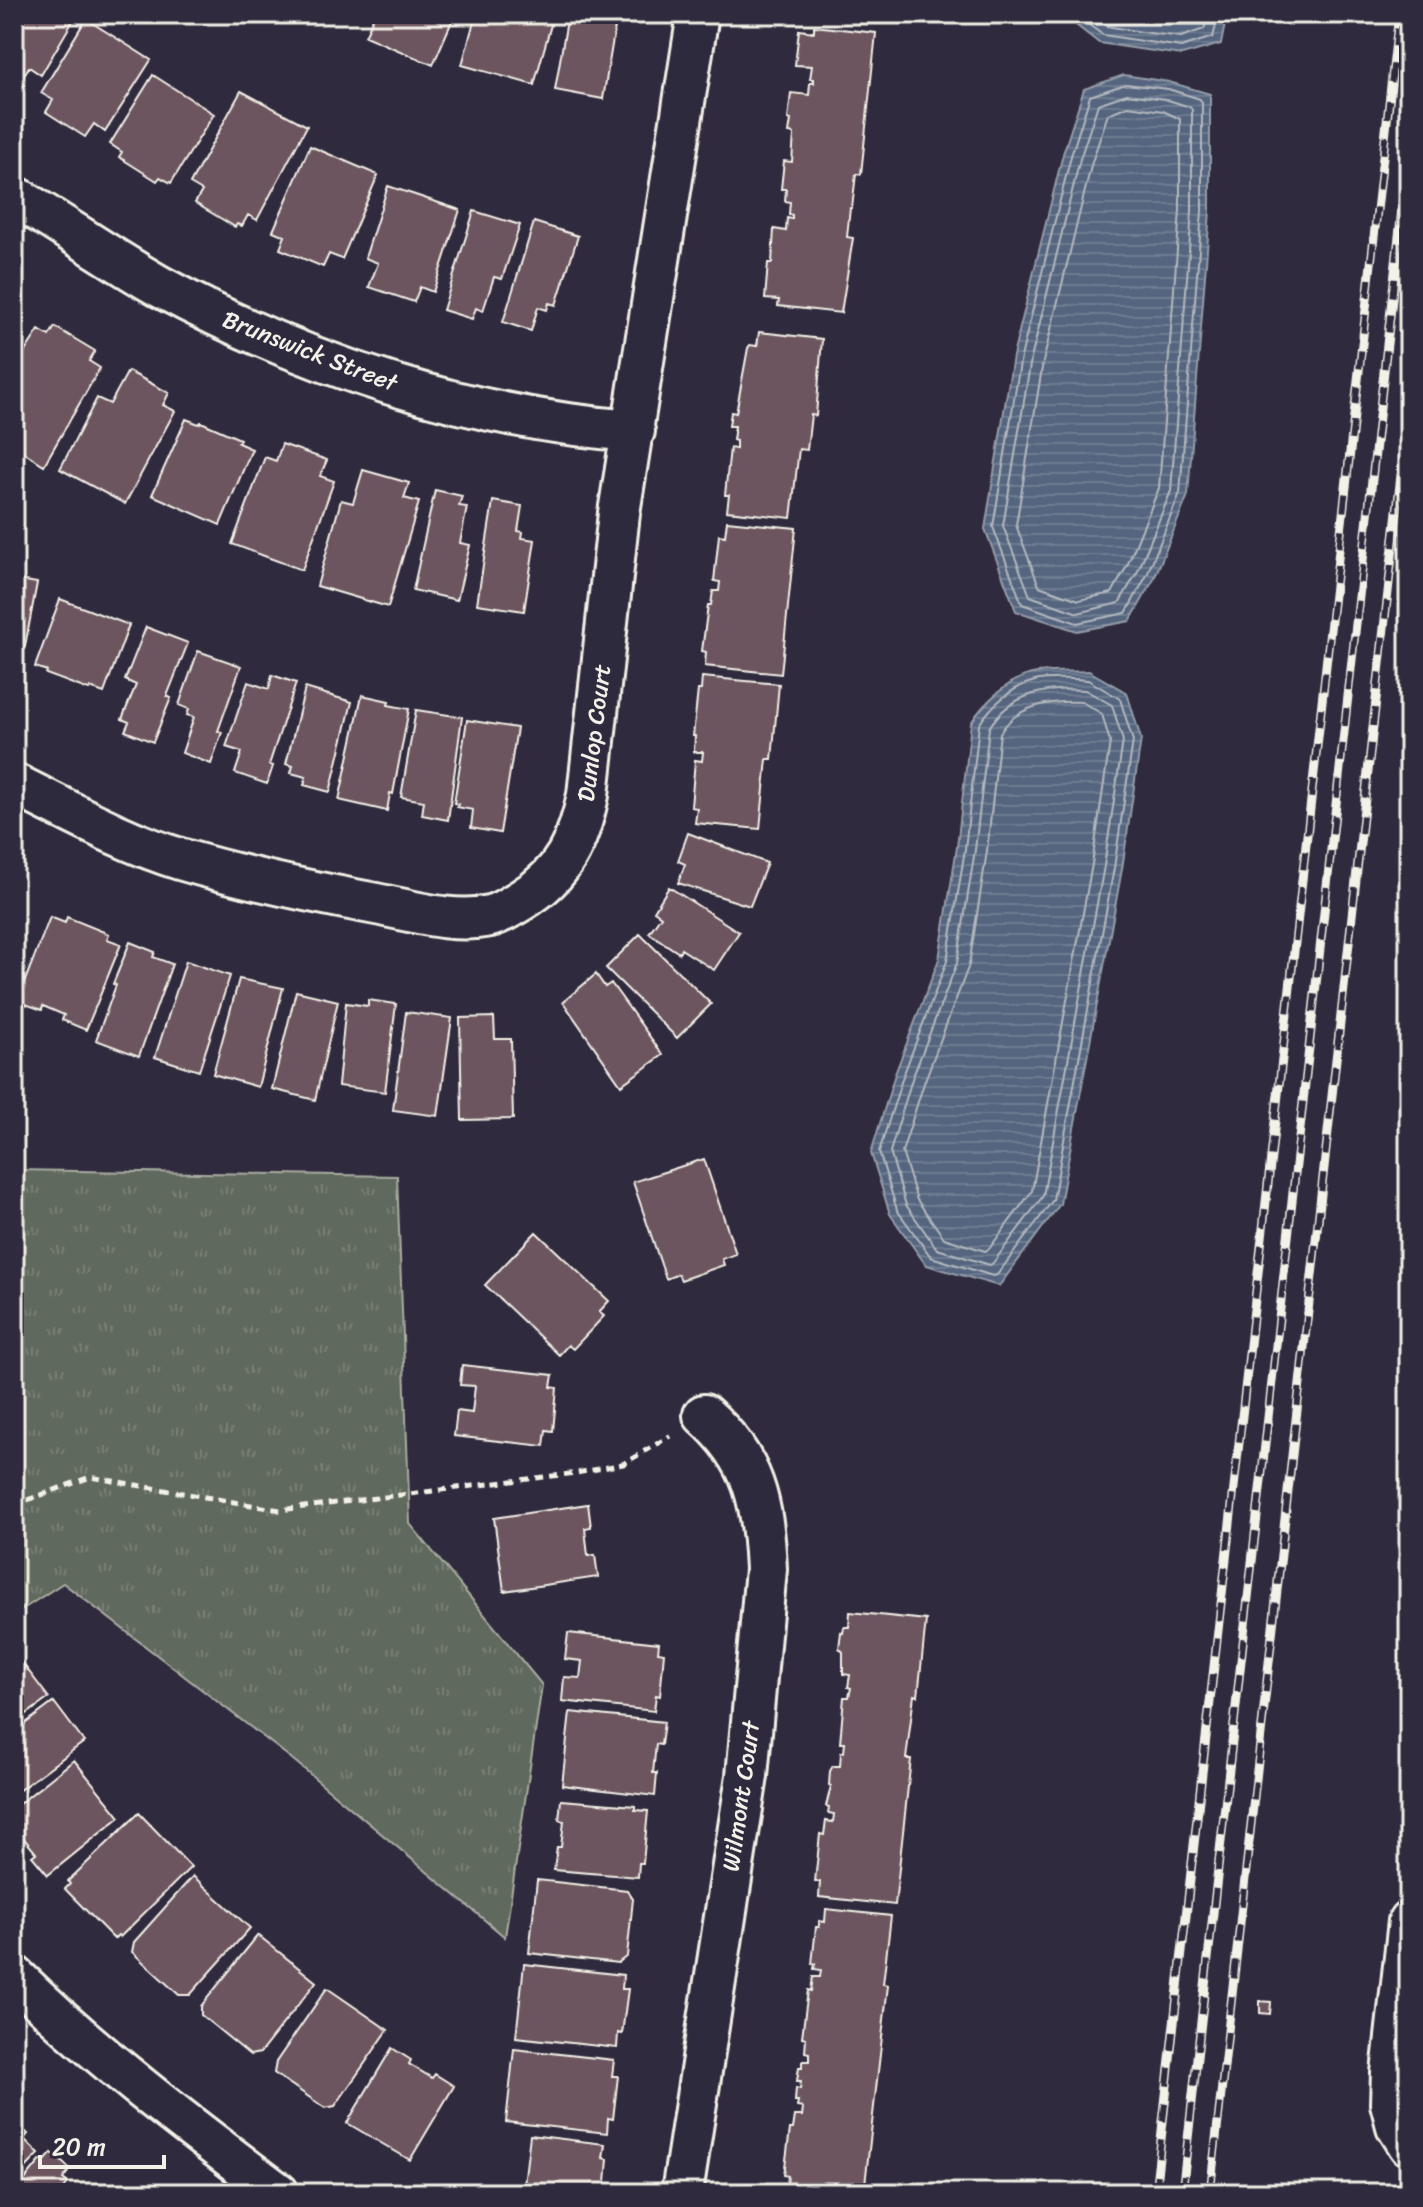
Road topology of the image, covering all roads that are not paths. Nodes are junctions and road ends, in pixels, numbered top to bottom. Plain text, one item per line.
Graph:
1 (698, 14) edge
2 (14, 196) edge
3 (634, 431) junction
4 (14, 784) edge
5 (704, 1415) road end
6 (1409, 1921) edge
7 (14, 1976) edge
8 (1409, 2145) edge
9 (278, 2193) edge
10 (682, 2193) edge

1 - 3 street, Dunlop Court
2 - 3 street, Brunswick Street
3 - 4 street, Dunlop Court
5 - 10 street, Wilmont Court
6 - 8 street
7 - 9 street

